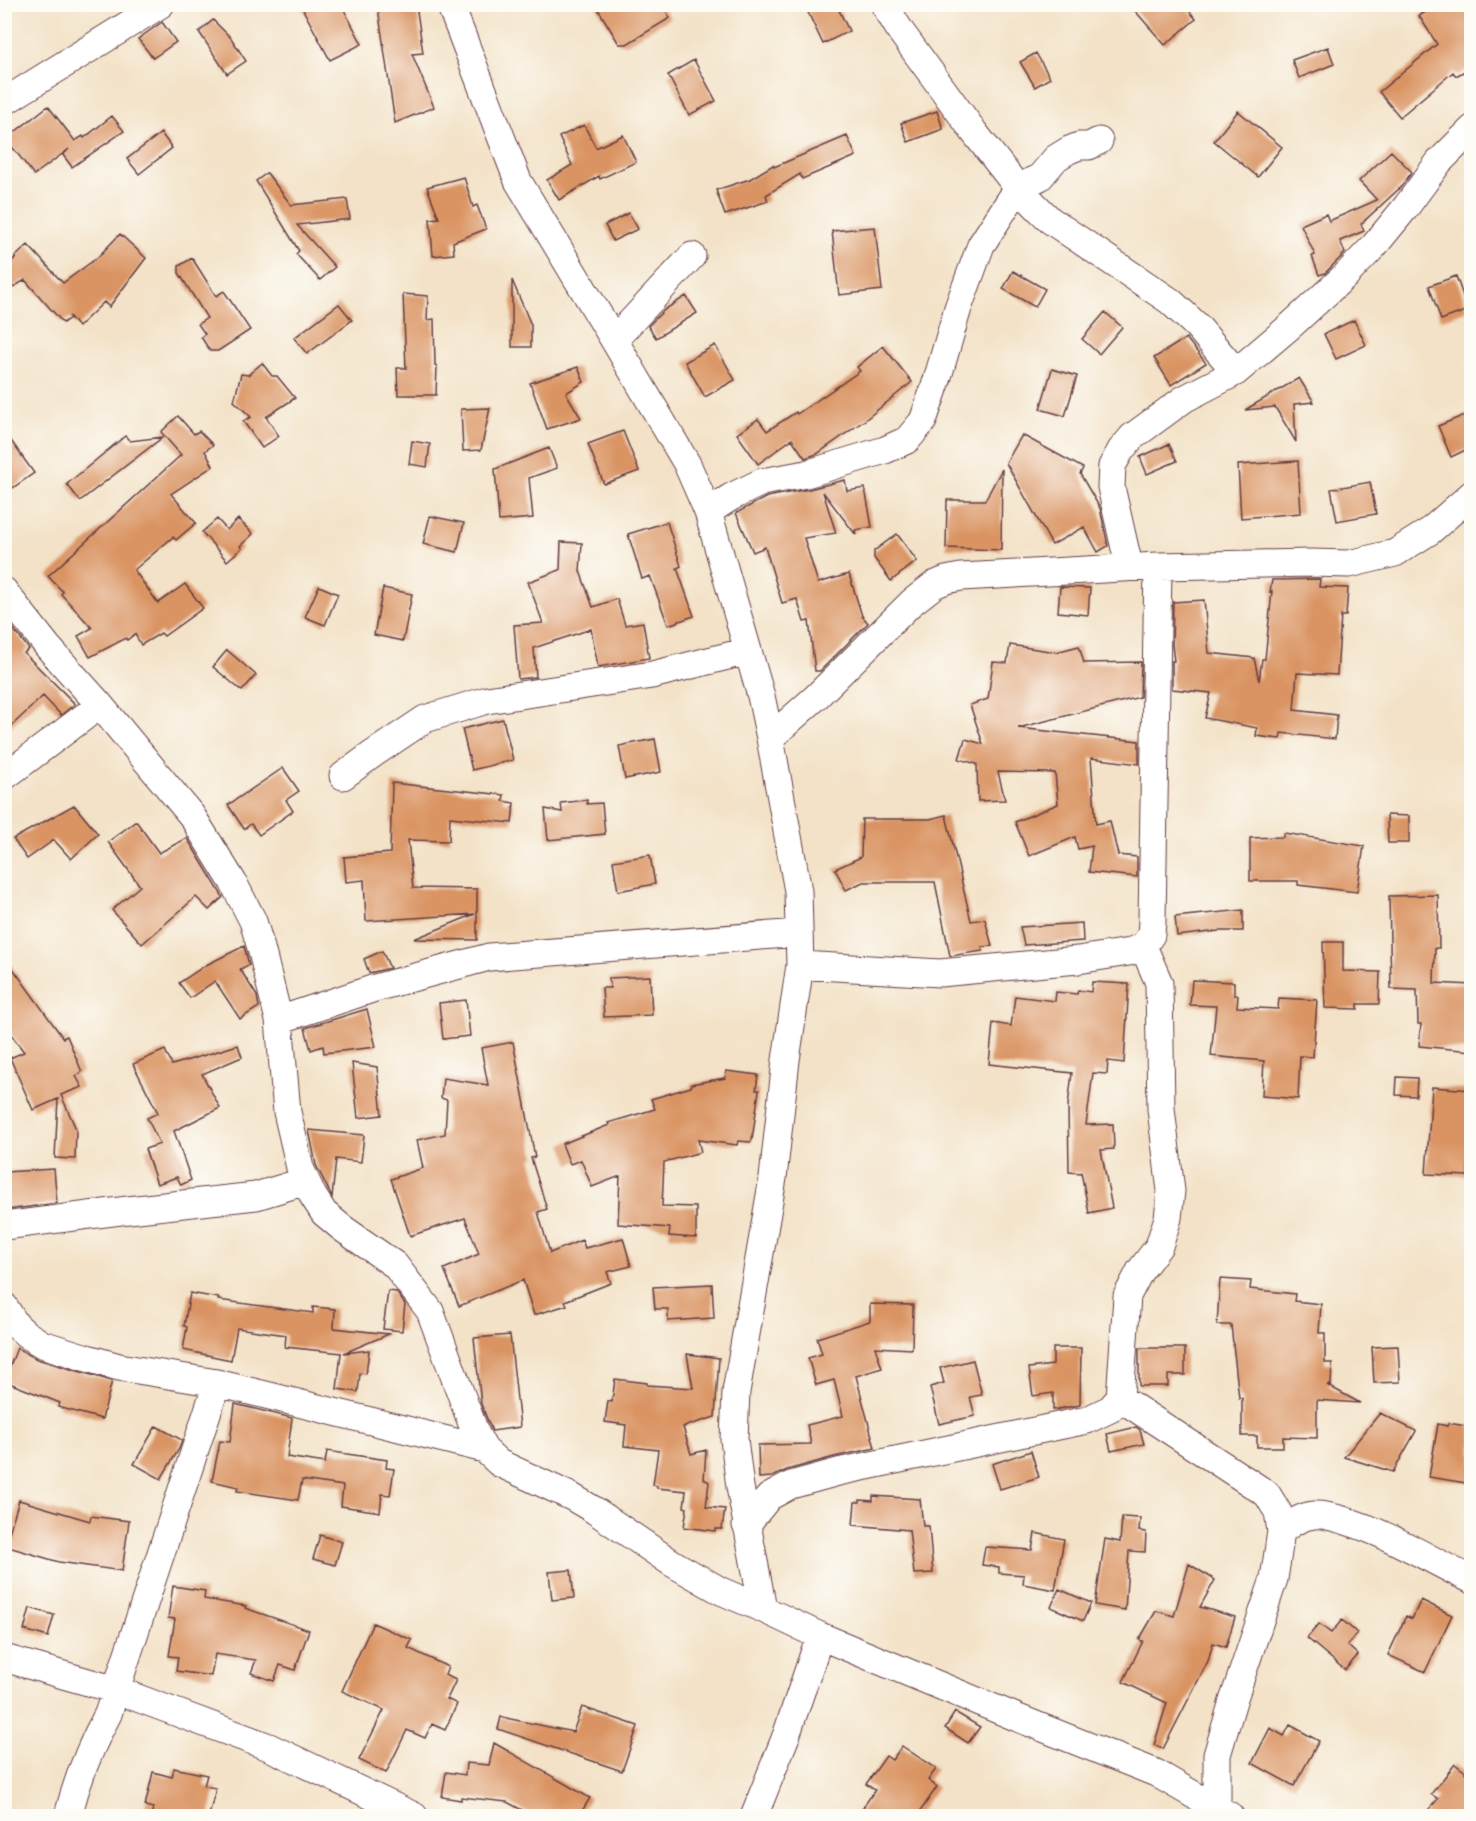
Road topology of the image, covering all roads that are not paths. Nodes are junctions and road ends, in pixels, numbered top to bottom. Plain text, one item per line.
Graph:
1 (161, 4) edge
2 (450, 4) edge
3 (884, 4) edge
4 (4, 102) edge
5 (1472, 129) edge
6 (1099, 141) dead end
7 (1018, 188) junction
8 (692, 256) dead end
9 (614, 340) junction
10 (1236, 372) junction
11 (1472, 494) edge
12 (708, 512) junction
13 (1158, 566) junction
14 (1129, 567) junction
15 (4, 591) edge
16 (748, 651) junction
17 (100, 705) junction
18 (770, 738) junction
19 (343, 776) dead end
20 (4, 777) edge
21 (799, 933) junction
22 (1143, 946) junction
23 (800, 965) junction
24 (279, 1020) junction
25 (306, 1181) junction
26 (4, 1226) edge
27 (4, 1306) edge
28 (217, 1383) junction
29 (1120, 1398) junction
30 (484, 1449) junction
31 (746, 1524) junction
32 (1281, 1531) junction
33 (1472, 1580) edge
34 (763, 1609) junction
35 (820, 1636) junction
36 (4, 1658) edge
37 (116, 1690) junction
38 (1223, 1812) edge
39 (68, 1816) edge
40 (414, 1816) edge
41 (754, 1816) edge

1 - 4 street
2 - 9 street
3 - 7 street
5 - 10 street
6 - 7 street
7 - 10 street
7 - 12 street
8 - 9 street
9 - 12 street
10 - 14 street
11 - 13 street
12 - 16 street
13 - 14 street
13 - 22 street
14 - 18 street
15 - 17 street
16 - 18 street
16 - 19 street
17 - 20 street
17 - 24 street
18 - 21 street
21 - 23 street
21 - 24 street
22 - 23 street
22 - 29 street
23 - 31 street
24 - 25 street
25 - 26 street
25 - 30 street
27 - 28 street
28 - 30 street
28 - 37 street
29 - 31 street
29 - 32 street
30 - 34 street
31 - 34 street
32 - 33 street
32 - 38 street
34 - 35 street
35 - 38 street
35 - 41 street
36 - 37 street
37 - 39 street
37 - 40 street

